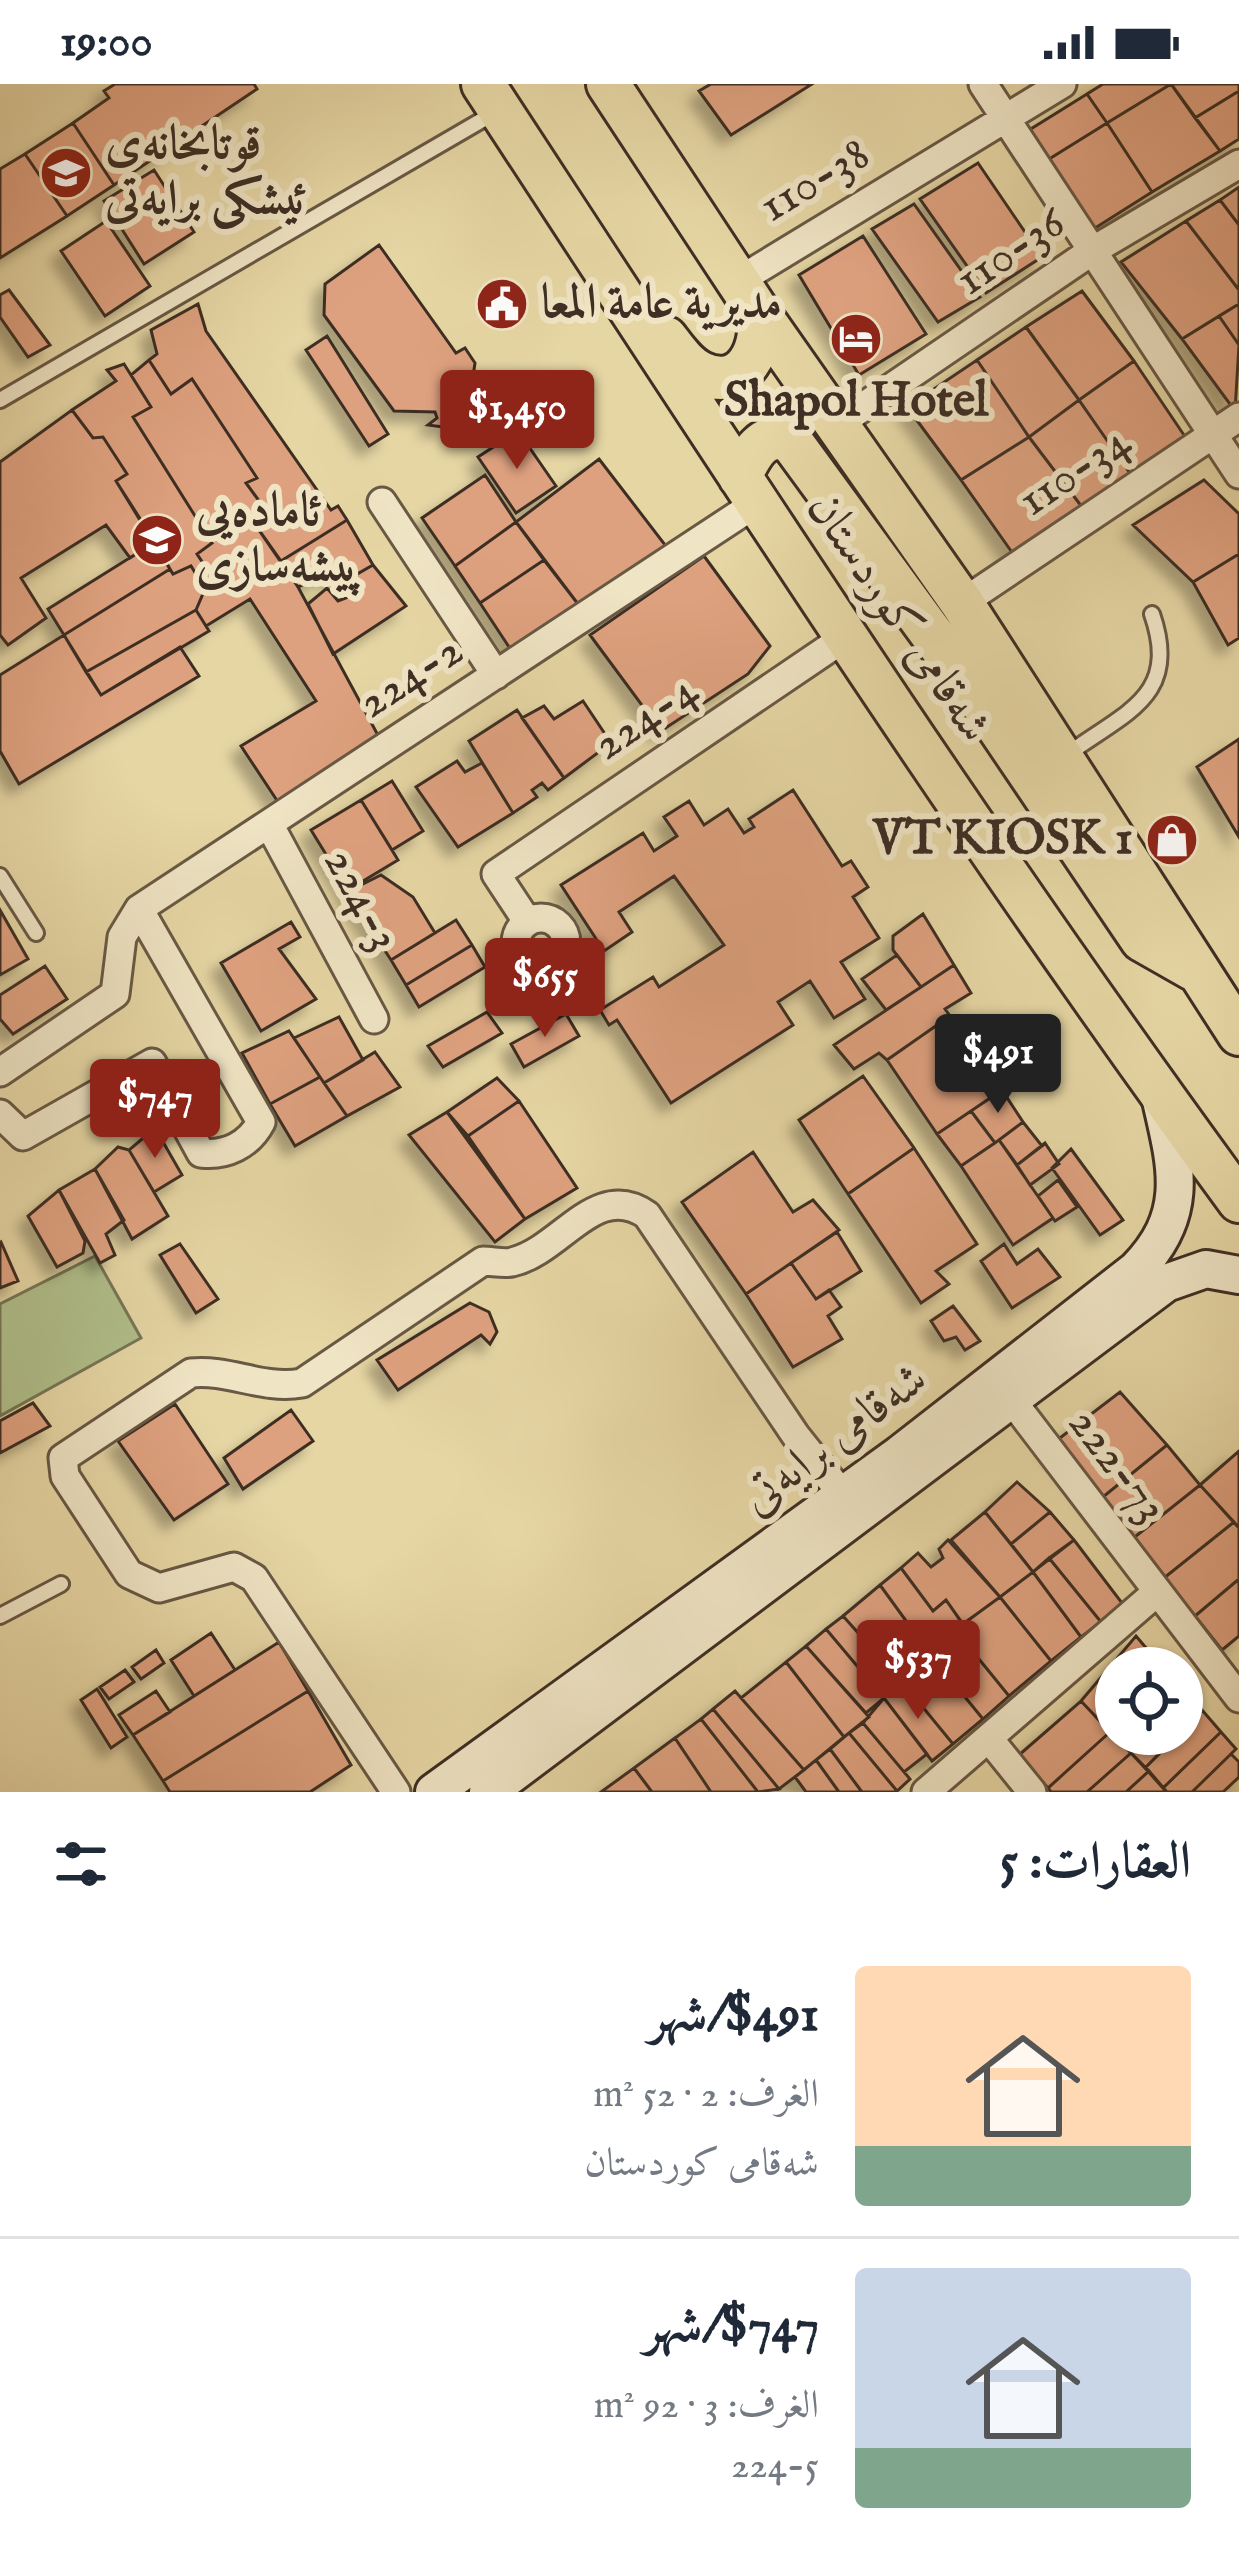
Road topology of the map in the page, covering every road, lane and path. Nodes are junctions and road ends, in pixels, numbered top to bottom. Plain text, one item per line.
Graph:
1 (608, 84) edge
2 (983, 84) edge
3 (1062, 84) edge
4 (492, 97) edge
5 (1006, 118) junction
6 (1239, 164) edge
7 (1092, 250) junction
8 (619, 292) junction
9 (748, 297) junction
10 (0, 400) edge
11 (1239, 416) edge
12 (838, 424) junction
13 (1213, 435) junction
14 (1239, 475) edge
15 (749, 489) junction
16 (382, 502) dead end
17 (962, 603) junction
18 (1152, 614) dead end
19 (847, 636) junction
20 (496, 675) junction
21 (1059, 760) junction
22 (269, 824) junction
23 (0, 876) edge
24 (139, 909) junction
25 (527, 922) dead end
26 (36, 933) dead end
27 (1199, 973) junction
28 (374, 1019) dead end
29 (1239, 1034) edge
30 (0, 1072) edge
31 (1160, 1096) junction
32 (0, 1114) edge
33 (1239, 1201) edge
34 (1239, 1275) edge
35 (1004, 1391) junction
36 (843, 1495) junction
37 (62, 1584) dead end
38 (1157, 1592) junction
39 (0, 1616) edge
40 (1239, 1698) edge
41 (990, 1740) junction
42 (396, 1792) edge
43 (434, 1792) edge
44 (488, 1792) edge
45 (926, 1792) edge
46 (1032, 1792) edge

1 - 9 highway, شەقامی کوردستان
2 - 5 street
3 - 5 street, 110-38
4 - 8 highway, شەقامی کوردستان
4 - 10 lane
5 - 7 street
5 - 9 street, 110-38
6 - 7 street, 110-36
7 - 12 street, 110-36
7 - 13 street
8 - 9 highway
8 - 15 highway, شەقامی کوردستان
9 - 12 highway, شەقامی کوردستان
11 - 13 street, 110-34
12 - 17 highway, شەقامی کوردستان
13 - 14 street
13 - 17 street, 110-34
15 - 19 highway, شەقامی کوردستان
15 - 20 street, 224-2
15 - 27 highway
16 - 20 street
17 - 21 highway, شەقامی کوردستان
18 - 21 lane
19 - 25 street, 224-4
19 - 31 highway, شەقامی کوردستان
20 - 22 street, 224-2
21 - 27 highway, شەقامی کوردستان
22 - 24 street, 224-2
22 - 28 street, 224-3
23 - 26 lane
24 - 30 street, 224-2
24 - 32 street
27 - 29 highway, شەقامی کوردستان
31 - 33 highway, شەقامی کوردستان
31 - 35 main road, شەقامی برایەتی
34 - 35 main road, شەقامی برایەتی
35 - 36 main road, شەقامی برایەتی
35 - 38 street, 222-73
35 - 44 main road, شەقامی برایەتی
36 - 42 street
36 - 43 main road, شەقامی برایەتی
37 - 39 lane
38 - 40 street, 222-73
38 - 41 street
41 - 45 street
41 - 46 street

